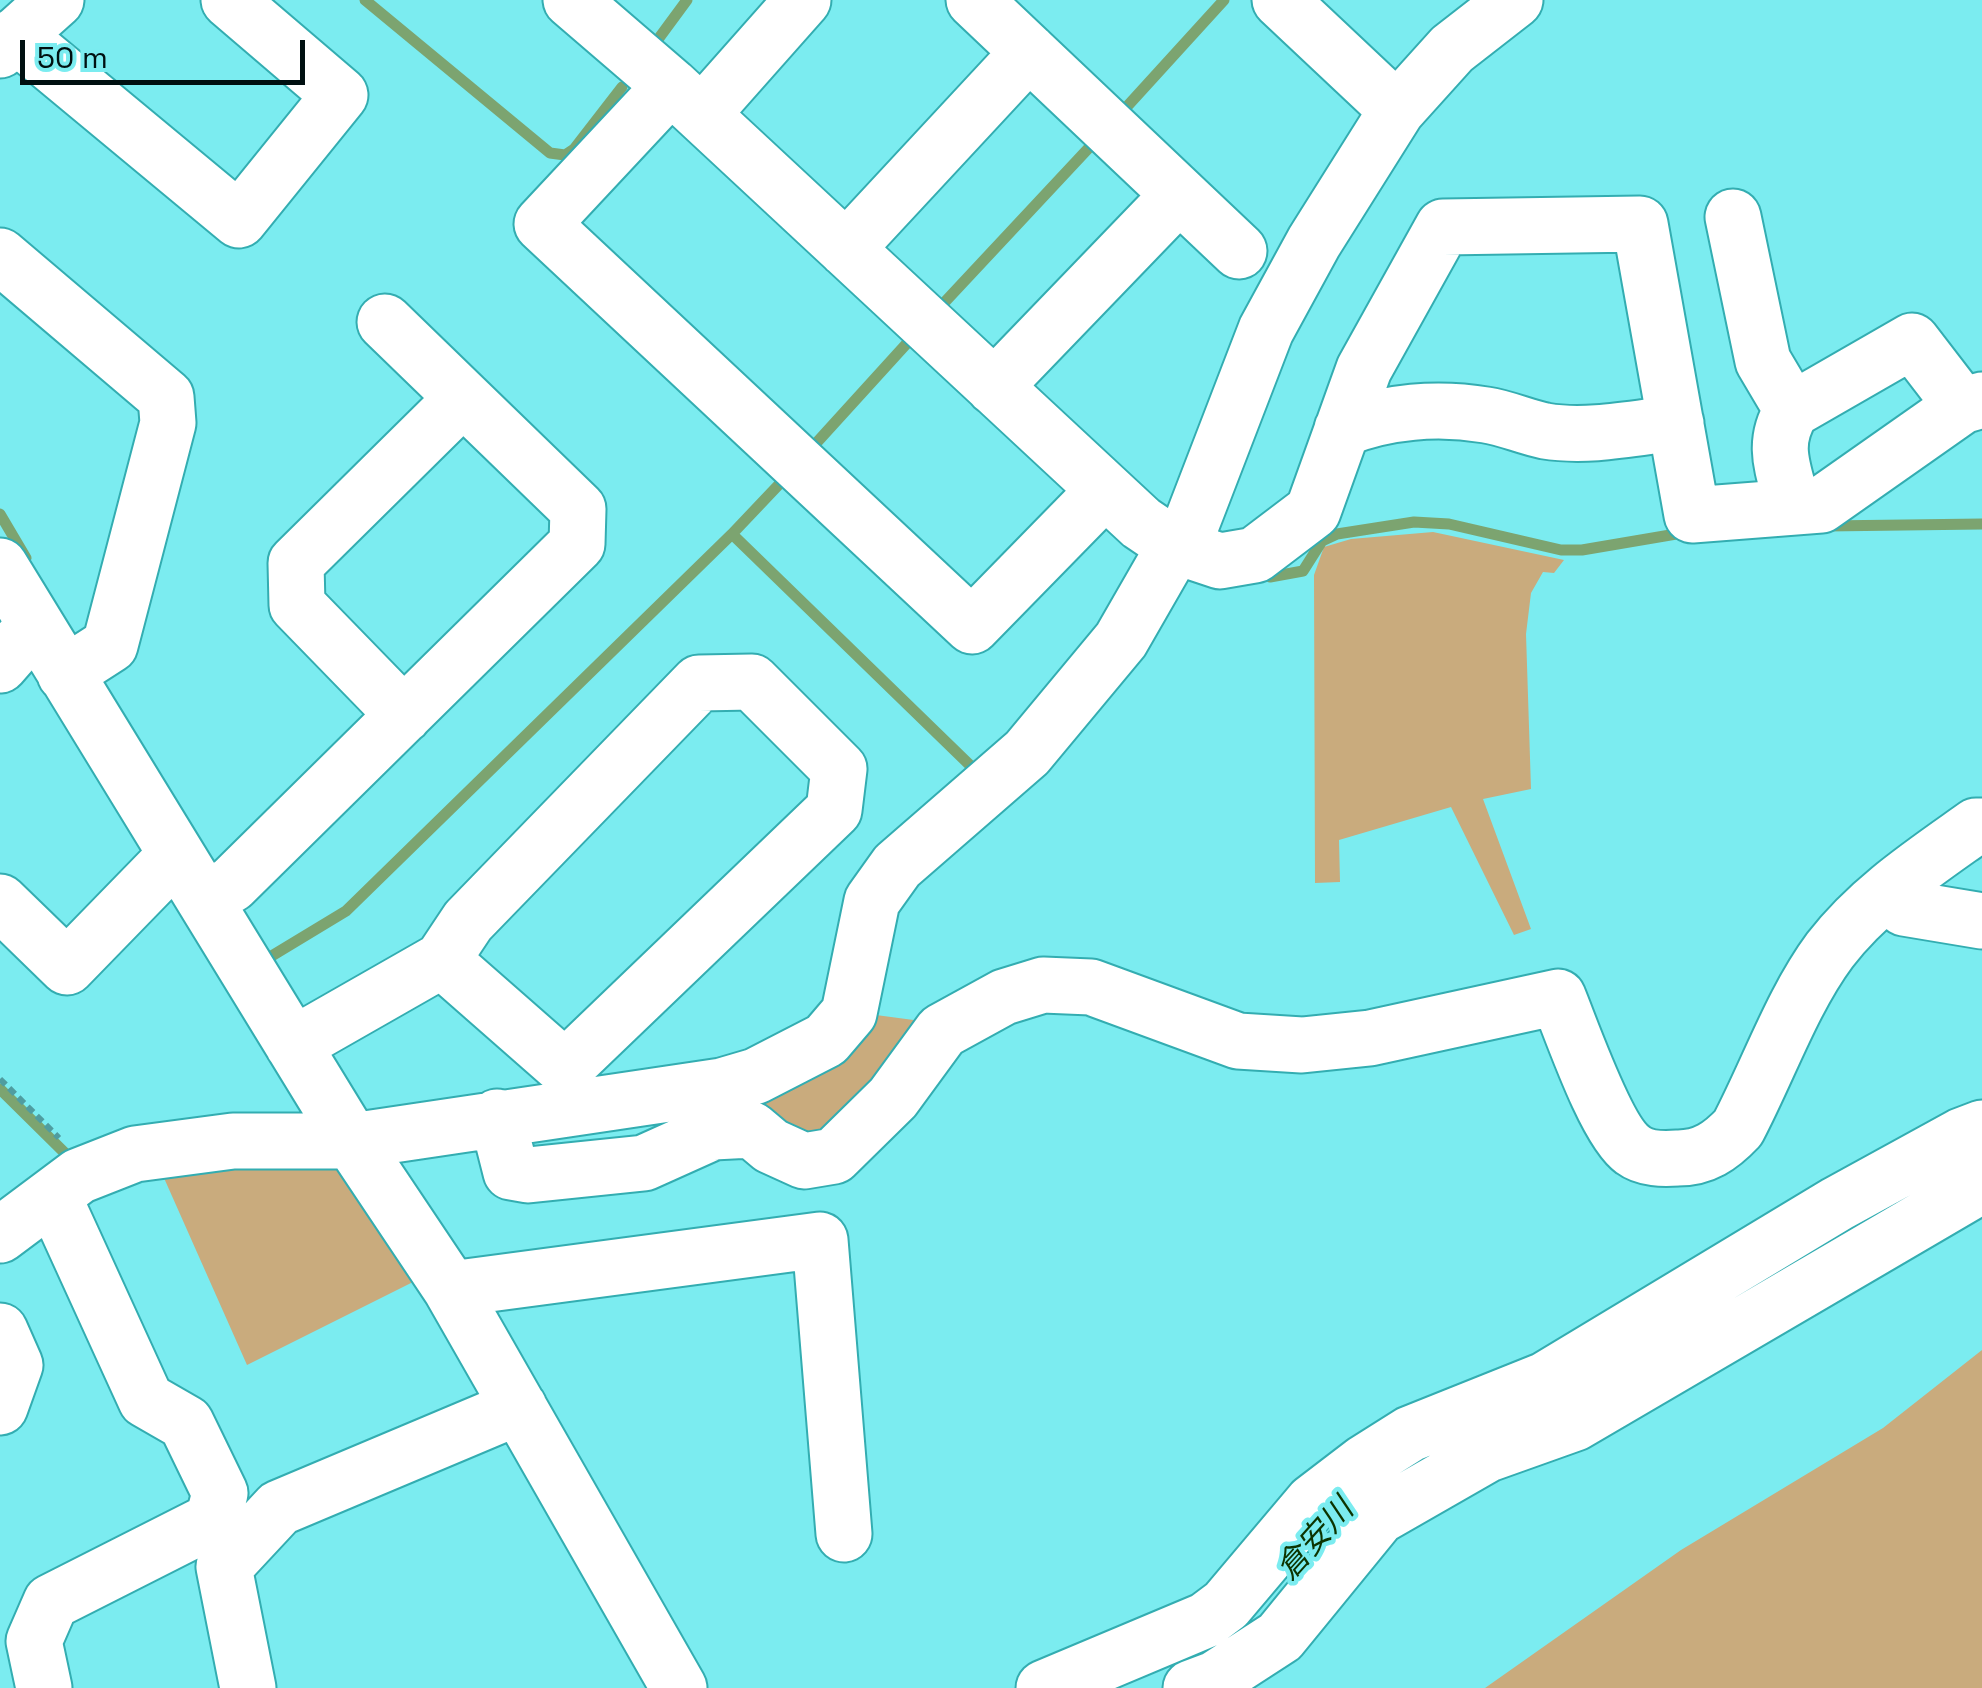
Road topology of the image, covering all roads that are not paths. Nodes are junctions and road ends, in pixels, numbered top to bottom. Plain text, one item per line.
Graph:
1 (56, 0) edge
2 (229, 0) edge
3 (571, 0) edge
4 (803, 0) edge
5 (974, 0) edge
6 (1515, 0) edge
7 (1306, 8) edge
8 (8, 43) edge
9 (1029, 52) junction
10 (686, 100) junction
11 (1397, 110) junction
12 (1179, 195) junction
13 (1733, 217) dead end
14 (846, 249) junction
15 (1239, 251) dead end
16 (0, 256) edge
17 (384, 322) dead end
18 (994, 386) junction
19 (463, 398) junction
20 (1972, 403) edge
21 (1792, 410) junction
22 (1676, 423) junction
23 (1342, 429) junction
24 (1105, 490) junction
25 (1793, 507) junction
26 (1178, 547) junction
27 (0, 566) edge
28 (17, 645) edge
29 (79, 665) junction
30 (404, 716) junction
31 (1982, 826) edge
32 (176, 855) junction
33 (219, 892) junction
34 (0, 902) edge
35 (1904, 908) dead end
36 (1982, 921) edge
37 (442, 960) junction
38 (306, 1038) junction
39 (564, 1068) junction
40 (608, 1102) junction
41 (497, 1117) junction
42 (1982, 1128) edge
43 (352, 1140) junction
44 (1982, 1185) edge
45 (62, 1216) dead end
46 (1, 1231) edge
47 (451, 1290) junction
48 (0, 1331) edge
49 (1560, 1402) junction
50 (0, 1407) edge
51 (518, 1407) junction
52 (230, 1531) junction
53 (844, 1534) dead end
54 (44, 1688) edge
55 (248, 1688) edge
56 (679, 1688) edge
57 (1044, 1688) edge
58 (1191, 1688) edge

1 - 8 street
2 - 8 street
3 - 10 street
4 - 10 street
5 - 9 street
6 - 11 street
7 - 11 street
9 - 12 street
9 - 14 street
10 - 14 street
10 - 24 street
11 - 26 street
12 - 15 street
12 - 18 street
13 - 21 street
14 - 18 street
16 - 29 street
17 - 19 street
18 - 24 street
19 - 30 street
19 - 30 street
20 - 21 street
20 - 25 street
21 - 25 street
22 - 23 street
22 - 23 street
22 - 25 street
23 - 26 street
24 - 26 street
26 - 40 street
27 - 28 street
28 - 29 street
29 - 32 street
30 - 33 street
31 - 41 street
32 - 33 street
32 - 34 street
33 - 38 street
35 - 36 street
37 - 38 street
37 - 39 street
37 - 39 street
38 - 43 street
39 - 40 street
40 - 41 street
41 - 43 street
42 - 49 street
43 - 46 street
43 - 47 street
44 - 49 street
45 - 52 street
47 - 51 street
47 - 53 street
48 - 50 street
49 - 57 street
49 - 58 street
51 - 52 street
51 - 56 street
52 - 54 street
52 - 55 street

